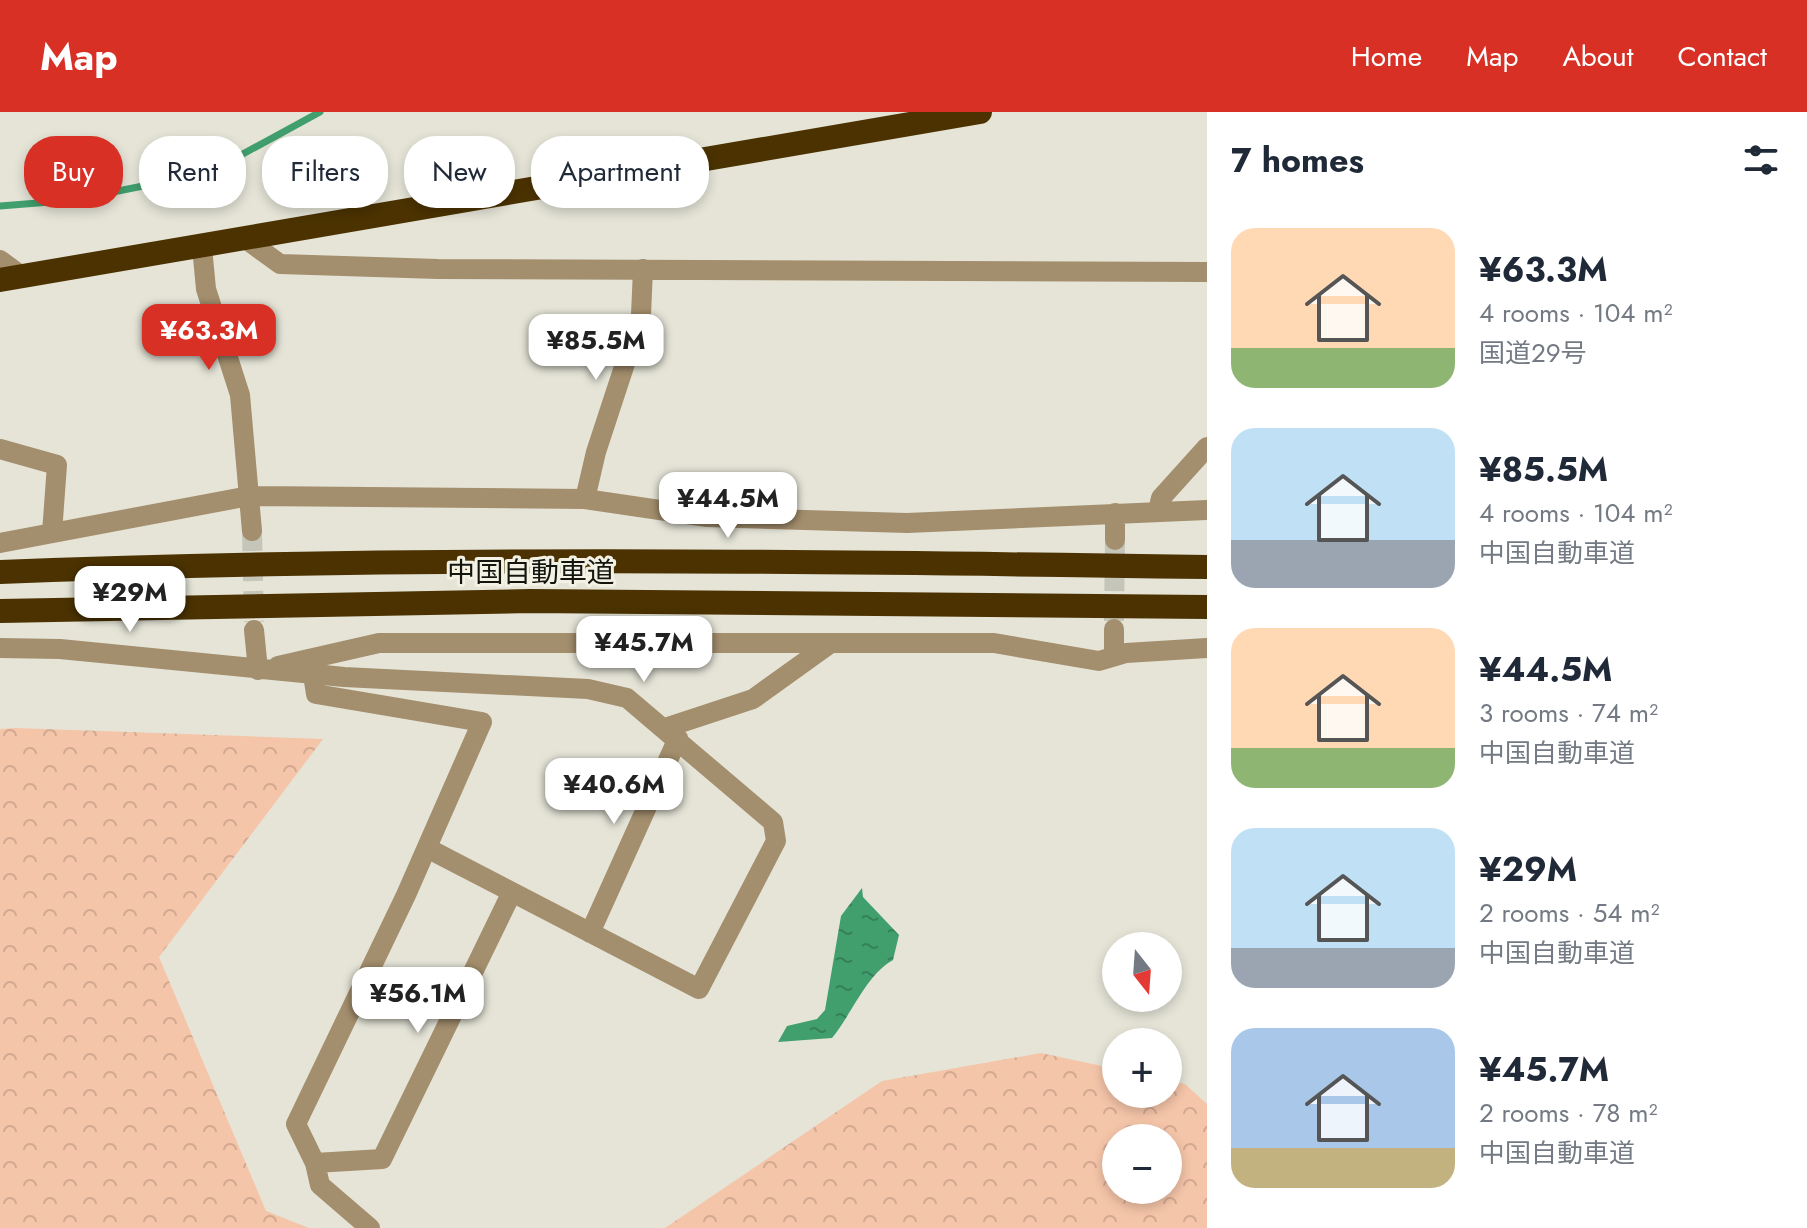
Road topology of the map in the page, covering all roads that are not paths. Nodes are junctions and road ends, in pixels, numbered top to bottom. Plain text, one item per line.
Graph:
1 (980, 112) edge
2 (247, 240) junction
3 (202, 247) junction
4 (0, 260) edge
5 (643, 269) junction
6 (1207, 272) edge
7 (11, 278) edge
8 (1207, 447) edge
9 (0, 449) edge
10 (249, 496) junction
11 (585, 499) junction
12 (1207, 510) edge
13 (1158, 511) junction
14 (1115, 513) junction
15 (252, 531) tunnel mouth
16 (52, 533) junction
17 (1115, 540) tunnel mouth
18 (0, 543) edge
19 (1207, 567) edge
20 (0, 572) edge
21 (1207, 607) edge
22 (0, 611) edge
23 (1114, 629) tunnel mouth
24 (254, 630) tunnel mouth
25 (831, 643) junction
26 (0, 648) edge
27 (1207, 648) edge
28 (1114, 656) junction
29 (258, 670) junction
30 (313, 675) junction
31 (672, 733) junction
32 (427, 848) junction
33 (512, 892) junction
34 (590, 933) junction
35 (315, 1163) junction
36 (370, 1228) edge

1 - 2 highway
2 - 3 highway
2 - 5 street
3 - 7 highway
3 - 10 street
4 - 7 street
5 - 6 street
5 - 11 street
8 - 13 street
9 - 16 street
10 - 11 street
10 - 15 street
10 - 16 street
11 - 14 street
12 - 13 street
13 - 14 street
14 - 17 street
16 - 18 street
19 - 20 highway, 中国自動車道
21 - 22 highway, 中国自動車道
23 - 28 street
24 - 29 street
25 - 28 street
25 - 29 street
25 - 31 street
26 - 29 street
27 - 28 street
29 - 30 street
30 - 31 street
30 - 32 street
31 - 34 street
31 - 34 street
32 - 33 street
32 - 35 street
33 - 34 street
33 - 35 street
35 - 36 street

